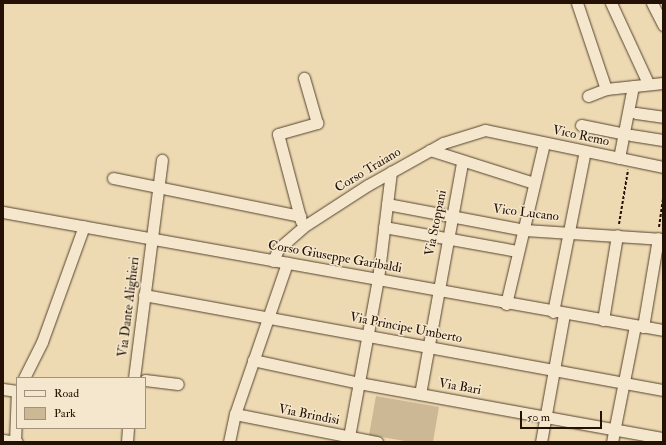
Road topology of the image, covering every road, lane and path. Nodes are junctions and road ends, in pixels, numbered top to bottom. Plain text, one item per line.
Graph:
1 (577, 3) edge
2 (611, 3) edge
3 (652, 3) edge
4 (663, 25) edge
5 (304, 78) dead end
6 (648, 83) junction
7 (663, 83) edge
8 (633, 86) junction
9 (606, 89) junction
10 (588, 96) dead end
11 (636, 113) dead end
12 (663, 117) edge
13 (582, 125) dead end
14 (493, 130) joint
15 (663, 140) edge
16 (544, 143) junction
17 (430, 150) junction
18 (585, 151) junction
19 (624, 159) junction
20 (162, 160) dead end
21 (462, 162) junction
22 (663, 167) edge
23 (391, 172) junction
24 (113, 178) dead end
25 (534, 183) junction
26 (158, 189) junction
27 (663, 199) edge
28 (387, 204) junction
29 (3, 212) edge
30 (300, 216) junction
31 (451, 216) junction
32 (84, 226) junction
33 (303, 227) junction
34 (384, 227) junction
35 (522, 229) junction
36 (569, 232) junction
37 (617, 236) junction
38 (660, 238) edge
39 (151, 239) junction
40 (447, 240) junction
41 (518, 251) junction
42 (273, 261) junction
43 (287, 263) junction
44 (378, 278) junction
45 (438, 289) junction
46 (144, 295) junction
47 (506, 304) junction
48 (553, 312) junction
49 (564, 314) junction
50 (267, 317) junction
51 (603, 320) junction
52 (639, 326) junction
53 (663, 330) edge
54 (368, 335) junction
55 (429, 346) junction
56 (253, 360) junction
57 (555, 370) junction
58 (24, 377) edge
59 (134, 377) edge
60 (146, 380) edge
61 (624, 382) junction
62 (359, 383) junction
63 (178, 384) dead end
64 (3, 389) edge
65 (663, 390) edge
66 (16, 391) edge
67 (420, 394) junction
68 (235, 414) junction
69 (546, 417) junction
70 (16, 429) edge
71 (128, 429) edge
72 (614, 430) junction
73 (663, 438) edge
74 (348, 439) edge
75 (3, 440) edge
76 (16, 442) edge
77 (127, 442) edge
78 (229, 442) edge
79 (377, 442) edge
80 (541, 442) edge
81 (612, 442) edge

1 - 9 street
2 - 6 street
3 - 4 street
5 - 30 street
6 - 7 street
6 - 8 street
8 - 9 street
8 - 19 street
9 - 10 street
11 - 12 street
13 - 15 street
14 - 16 street, Vico Remo
14 - 17 street, Corso Traiano
16 - 18 street, Vico Remo
16 - 25 street
17 - 21 street
17 - 23 street, Corso Traiano
18 - 19 street, Vico Remo
18 - 36 street
19 - 22 street, Vico Remo
19 - 37 path
20 - 26 street, Via Dante Alighieri
21 - 25 street
21 - 31 street, Via Stoppani
23 - 28 street
23 - 33 street, Corso Traiano
24 - 26 street
25 - 35 street
26 - 30 street
26 - 39 street, Via Dante Alighieri
27 - 38 path
28 - 31 street, Vico Lucano
28 - 34 street
29 - 32 street, Corso Giuseppe Garibaldi
30 - 33 street
31 - 35 street, Vico Lucano
31 - 40 street, Via Stoppani
32 - 39 street, Corso Giuseppe Garibaldi
32 - 58 street
33 - 42 street, Corso Traiano
34 - 40 street
34 - 44 street
35 - 36 street, Vico Lucano
35 - 41 street
36 - 37 street, Vico Lucano
36 - 48 street
37 - 38 street, Vico Lucano
37 - 51 street
38 - 52 street
39 - 42 street, Corso Giuseppe Garibaldi
39 - 46 street, Via Dante Alighieri
40 - 41 street
40 - 45 street, Via Stoppani
41 - 47 street
42 - 43 street, Corso Giuseppe Garibaldi
43 - 44 street, Corso Giuseppe Garibaldi
43 - 50 street
44 - 45 street, Corso Giuseppe Garibaldi
44 - 54 street
45 - 47 street, Corso Giuseppe Garibaldi
45 - 55 street, Via Stoppani
46 - 50 street, Via Principe Umberto
46 - 59 street, Via Dante Alighieri
47 - 48 street, Corso Giuseppe Garibaldi
48 - 49 street, Corso Giuseppe Garibaldi
49 - 51 street, Corso Giuseppe Garibaldi
49 - 57 street
50 - 54 street, Via Principe Umberto
50 - 56 street
51 - 52 street, Corso Giuseppe Garibaldi
52 - 53 street, Corso Giuseppe Garibaldi
52 - 61 street
54 - 55 street, Via Principe Umberto
54 - 62 street
55 - 57 street, Via Principe Umberto
55 - 67 street, Via Stoppani
56 - 62 street, Via Bari
56 - 68 street
57 - 61 street, Via Principe Umberto
57 - 69 street
60 - 63 street
61 - 65 street, Via Principe Umberto
61 - 72 street
62 - 67 street, Via Bari
62 - 74 street
64 - 66 street
67 - 69 street, Via Bari
68 - 74 street, Via Brindisi
68 - 78 street
69 - 72 street, Via Bari
69 - 80 street
70 - 76 street
71 - 77 street
72 - 73 street, Via Bari
72 - 81 street
74 - 79 street, Via Brindisi
75 - 76 street

